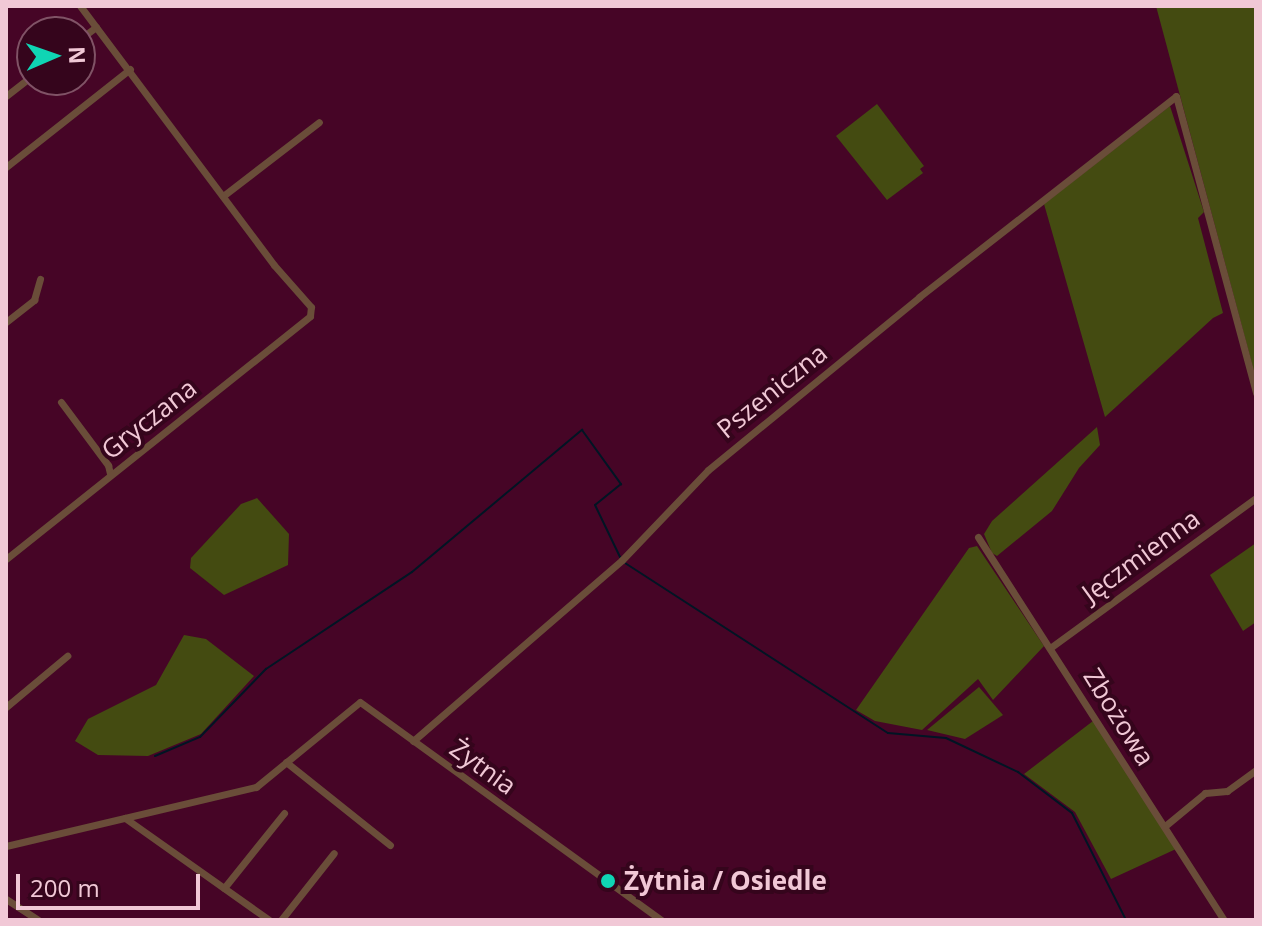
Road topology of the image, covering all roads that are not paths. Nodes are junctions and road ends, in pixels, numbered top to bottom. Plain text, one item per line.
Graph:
1 (96, 27) edge
2 (130, 69) junction
3 (319, 122) dead end
4 (6, 167) edge
5 (223, 196) junction
6 (40, 279) dead end
7 (6, 322) edge
8 (1256, 393) edge
9 (61, 402) dead end
10 (110, 474) junction
11 (1256, 498) edge
12 (978, 537) dead end
13 (6, 559) edge
14 (1050, 648) junction
15 (67, 656) dead end
16 (6, 707) edge
17 (413, 741) junction
18 (286, 762) junction
19 (1256, 770) edge
20 (284, 813) dead end
21 (125, 818) junction
22 (1165, 826) junction
23 (390, 845) dead end
24 (6, 846) edge
25 (334, 853) dead end
26 (224, 888) junction
27 (6, 899) edge
28 (38, 920) edge
29 (269, 920) edge
30 (281, 920) edge
31 (661, 920) edge
32 (1224, 920) edge

1 - 2 street
2 - 4 street
2 - 5 street
3 - 5 street
5 - 10 street, Gryczana
6 - 7 street
8 - 17 street, Pszeniczna
9 - 10 street
10 - 13 street, Gryczana
11 - 14 street, Jęczmienna
12 - 14 street, Zbożowa
14 - 22 street, Zbożowa
15 - 16 street
17 - 18 street, Żytnia
17 - 31 street, Żytnia
18 - 21 street, Żytnia
18 - 23 street
19 - 22 street
20 - 26 street
21 - 24 street, Żytnia
21 - 26 street
22 - 32 street, Zbożowa
25 - 30 street
26 - 29 street
27 - 28 street

